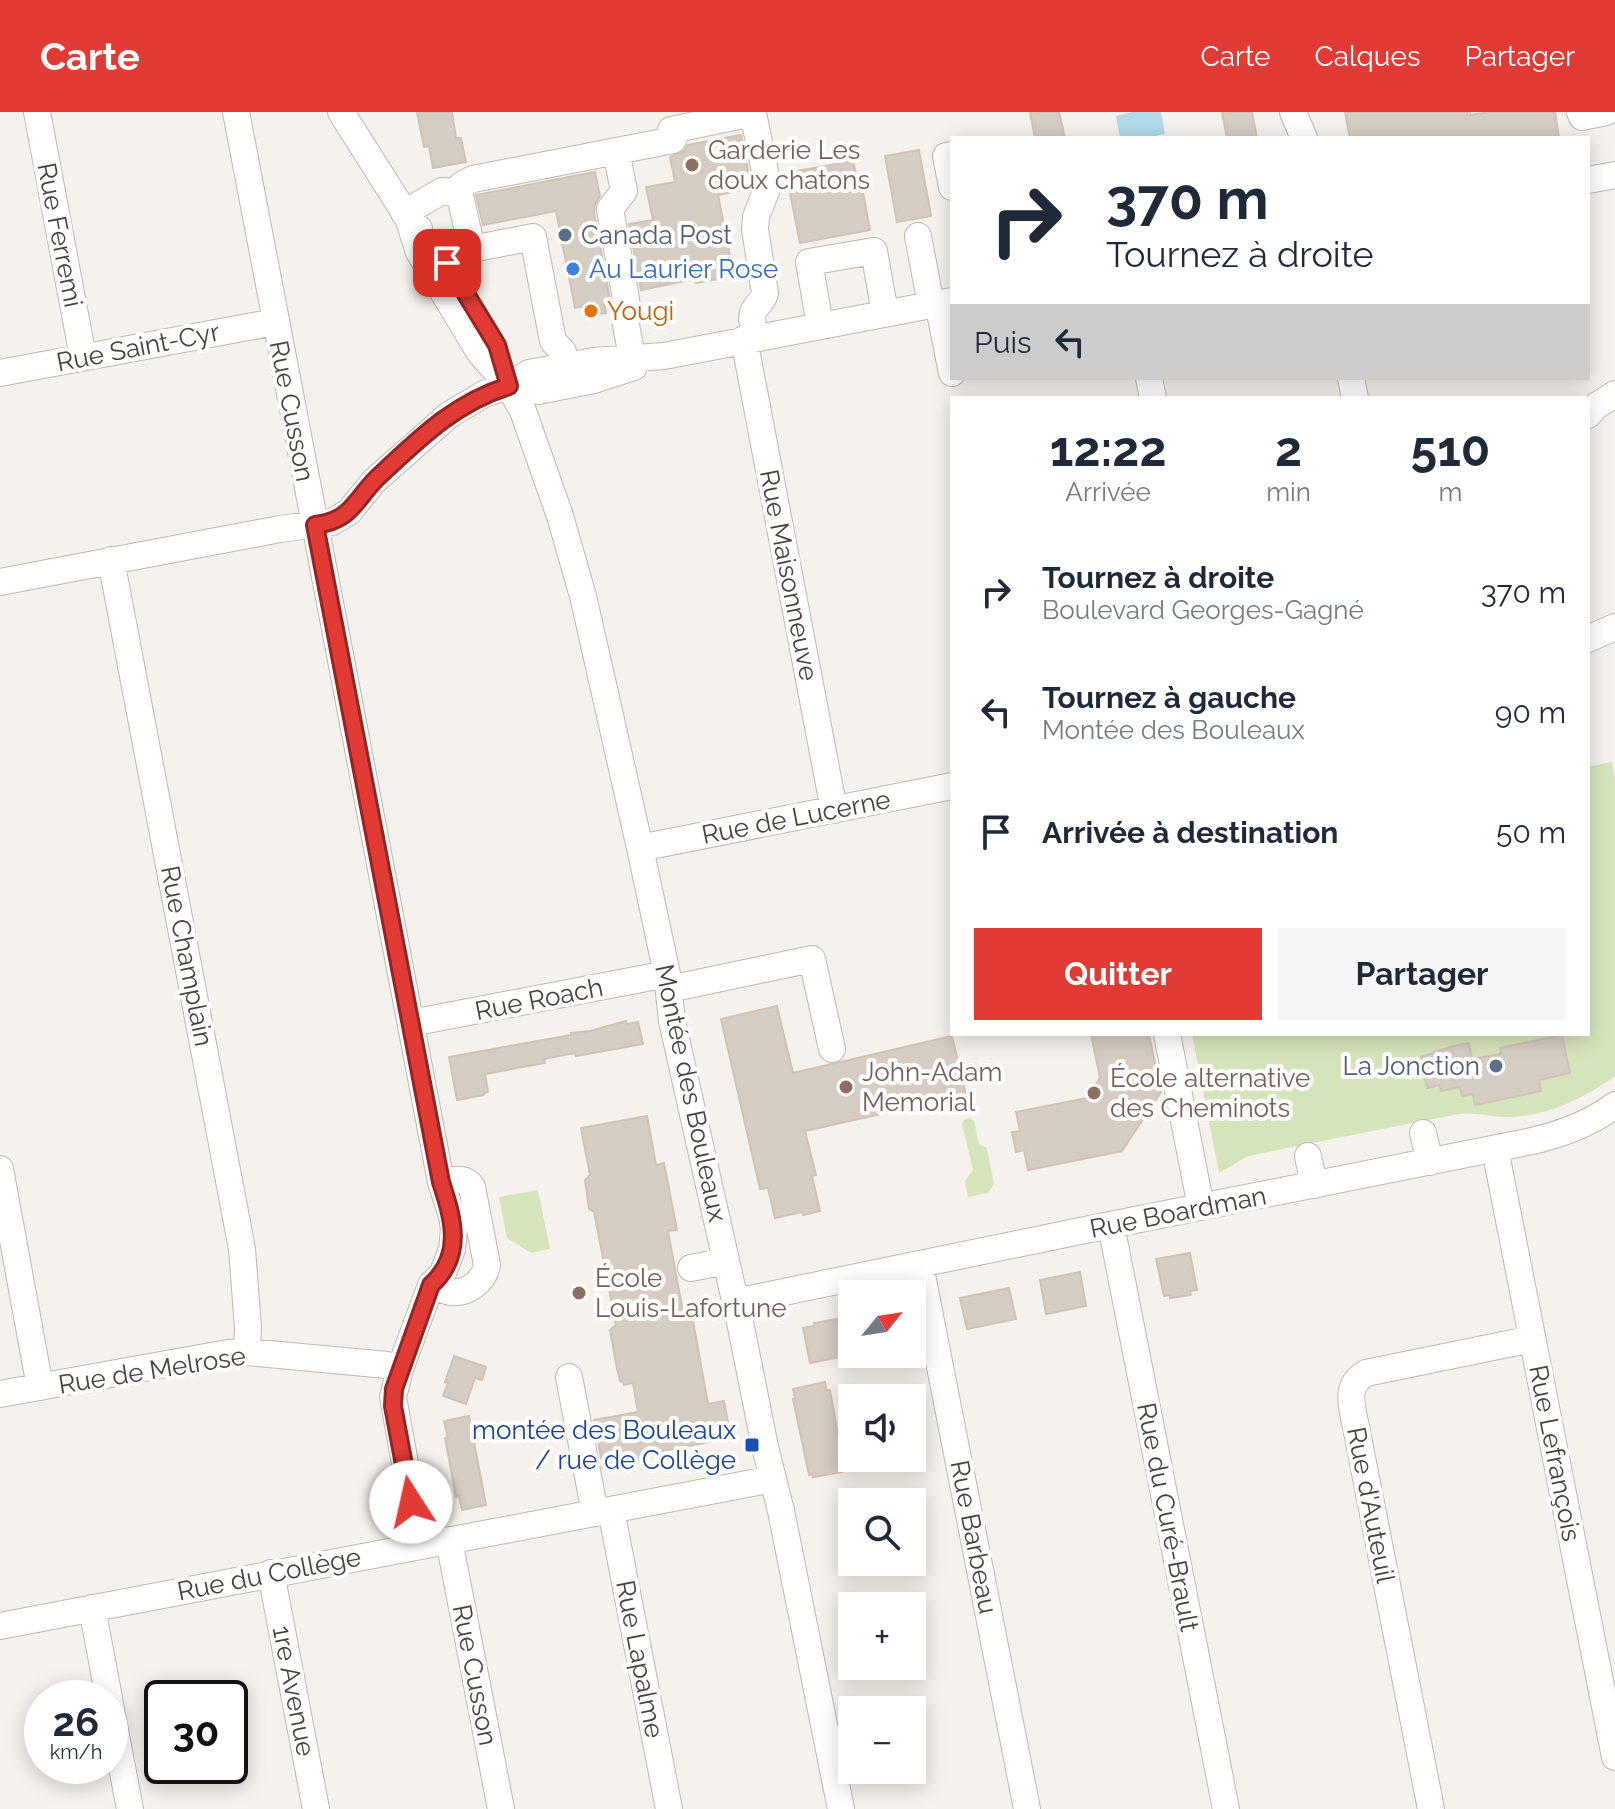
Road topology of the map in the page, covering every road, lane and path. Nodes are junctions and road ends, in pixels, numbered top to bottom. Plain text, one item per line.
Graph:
1 (37, 112) edge
2 (236, 112) edge
3 (341, 112) edge
4 (1293, 112) edge
5 (1580, 112) edge
6 (1606, 112) edge
7 (1303, 136) edge
8 (616, 151) junction
9 (950, 155) edge
10 (1615, 175) edge
11 (950, 177) edge
12 (1590, 180) edge
13 (454, 192) junction
14 (406, 216) junction
15 (918, 236) dead end
16 (472, 249) junction
17 (447, 263) junction
18 (941, 303) edge
19 (885, 313) junction
20 (275, 322) junction
21 (820, 325) junction
22 (750, 338) junction
23 (83, 357) junction
24 (633, 363) junction
25 (950, 363) edge
26 (568, 366) junction
27 (0, 373) edge
28 (509, 386) junction
29 (1615, 394) edge
30 (1590, 413) edge
31 (306, 521) junction
32 (111, 560) junction
33 (0, 582) edge
34 (1615, 627) edge
35 (1590, 638) edge
36 (950, 786) edge
37 (834, 810) junction
38 (640, 848) junction
39 (668, 981) junction
40 (411, 1023) junction
41 (1167, 1036) edge
42 (832, 1049) dead end
43 (1615, 1105) edge
44 (1423, 1133) dead end
45 (1495, 1149) junction
46 (1308, 1156) dead end
47 (1430, 1162) junction
48 (1, 1182) edge
49 (441, 1182) junction
50 (1314, 1185) junction
51 (1201, 1207) junction
52 (1111, 1225) junction
53 (973, 1254) junction
54 (726, 1261) junction
55 (920, 1265) junction
56 (691, 1268) dead end
57 (431, 1285) junction
58 (804, 1288) junction
59 (735, 1302) junction
60 (1532, 1339) junction
61 (247, 1352) junction
62 (400, 1369) junction
63 (569, 1377) dead end
64 (40, 1387) junction
65 (0, 1394) edge
66 (773, 1479) junction
67 (603, 1511) junction
68 (449, 1540) junction
69 (420, 1546) junction
70 (271, 1573) junction
71 (92, 1608) junction
72 (0, 1626) edge
73 (106, 1680) edge
74 (1615, 1757) edge
75 (125, 1784) edge
76 (130, 1809) edge
77 (316, 1809) edge
78 (501, 1809) edge
79 (669, 1809) edge
80 (841, 1809) edge
81 (1027, 1809) edge
82 (1226, 1809) edge
83 (1431, 1809) edge

1 - 23 street, Rue Ferremi
2 - 20 street, Rue Cusson
3 - 14 street, Montée des Bouleaux
4 - 7 street
5 - 6 street
8 - 13 street
8 - 22 street
8 - 24 street
9 - 11 street
10 - 12 street
13 - 14 street
13 - 16 street
14 - 17 street, Montée des Bouleaux
14 - 28 street, Montée des Bouleaux
15 - 18 street
16 - 17 street
16 - 26 street
17 - 28 street, Montée des Bouleaux
18 - 19 street
18 - 25 street
19 - 21 street
19 - 21 street
20 - 23 street, Rue Saint-Cyr
20 - 31 street, Rue Cusson
21 - 22 street
22 - 24 street
22 - 37 street, Rue Maisonneuve
23 - 27 street, Rue Saint-Cyr
24 - 26 street
24 - 28 street
26 - 28 street
28 - 31 street
28 - 38 street, Montée des Bouleaux
29 - 30 street
31 - 32 street
31 - 40 street, Rue Cusson
32 - 33 street
32 - 61 street, Rue Champlain
34 - 35 street
36 - 37 street, Rue de Lucerne
37 - 38 street, Rue de Lucerne
38 - 39 street, Montée des Bouleaux
39 - 40 street, Rue Roach
39 - 42 street, Rue Roach
39 - 54 street, Montée des Bouleaux
40 - 49 street, Rue Cusson
41 - 51 street
43 - 45 street, Rue Boardman
44 - 47 street
45 - 47 street, Rue Boardman
45 - 60 street, Rue Lefrançois
46 - 50 street
47 - 50 street, Rue Boardman
48 - 64 street
49 - 57 street, Rue Cusson
49 - 57 street
50 - 51 street, Rue Boardman
51 - 52 street, Rue Boardman
52 - 53 street, Rue Boardman
52 - 82 street, Rue du Curé-Brault
53 - 55 street, Rue Boardman
53 - 58 street
54 - 56 street
54 - 59 street, Montée des Bouleaux
55 - 58 street, Rue Boardman
55 - 81 street, Rue Barbeau
57 - 62 street, Rue Cusson
58 - 59 street, Rue Boardman
59 - 66 street, Montée des Bouleaux
60 - 74 street, Rue Lefrançois
60 - 83 street, Rue d'Auteuil
61 - 62 street, Rue de Melrose
61 - 64 street, Rue de Melrose
62 - 69 street, Rue Cusson
63 - 67 street, Rue Lapalme
64 - 65 street, Rue de Melrose
66 - 67 street, Rue du Collège
66 - 80 street, Montée des Bouleaux
67 - 68 street, Rue du Collège
67 - 79 street, Rue Lapalme
68 - 69 street, Rue du Collège
68 - 78 street, Rue Cusson
69 - 70 street, Rue du Collège
70 - 71 street, Rue du Collège
70 - 77 street, 1re Avenue
71 - 72 street, Rue du Collège
71 - 73 street
75 - 76 street

